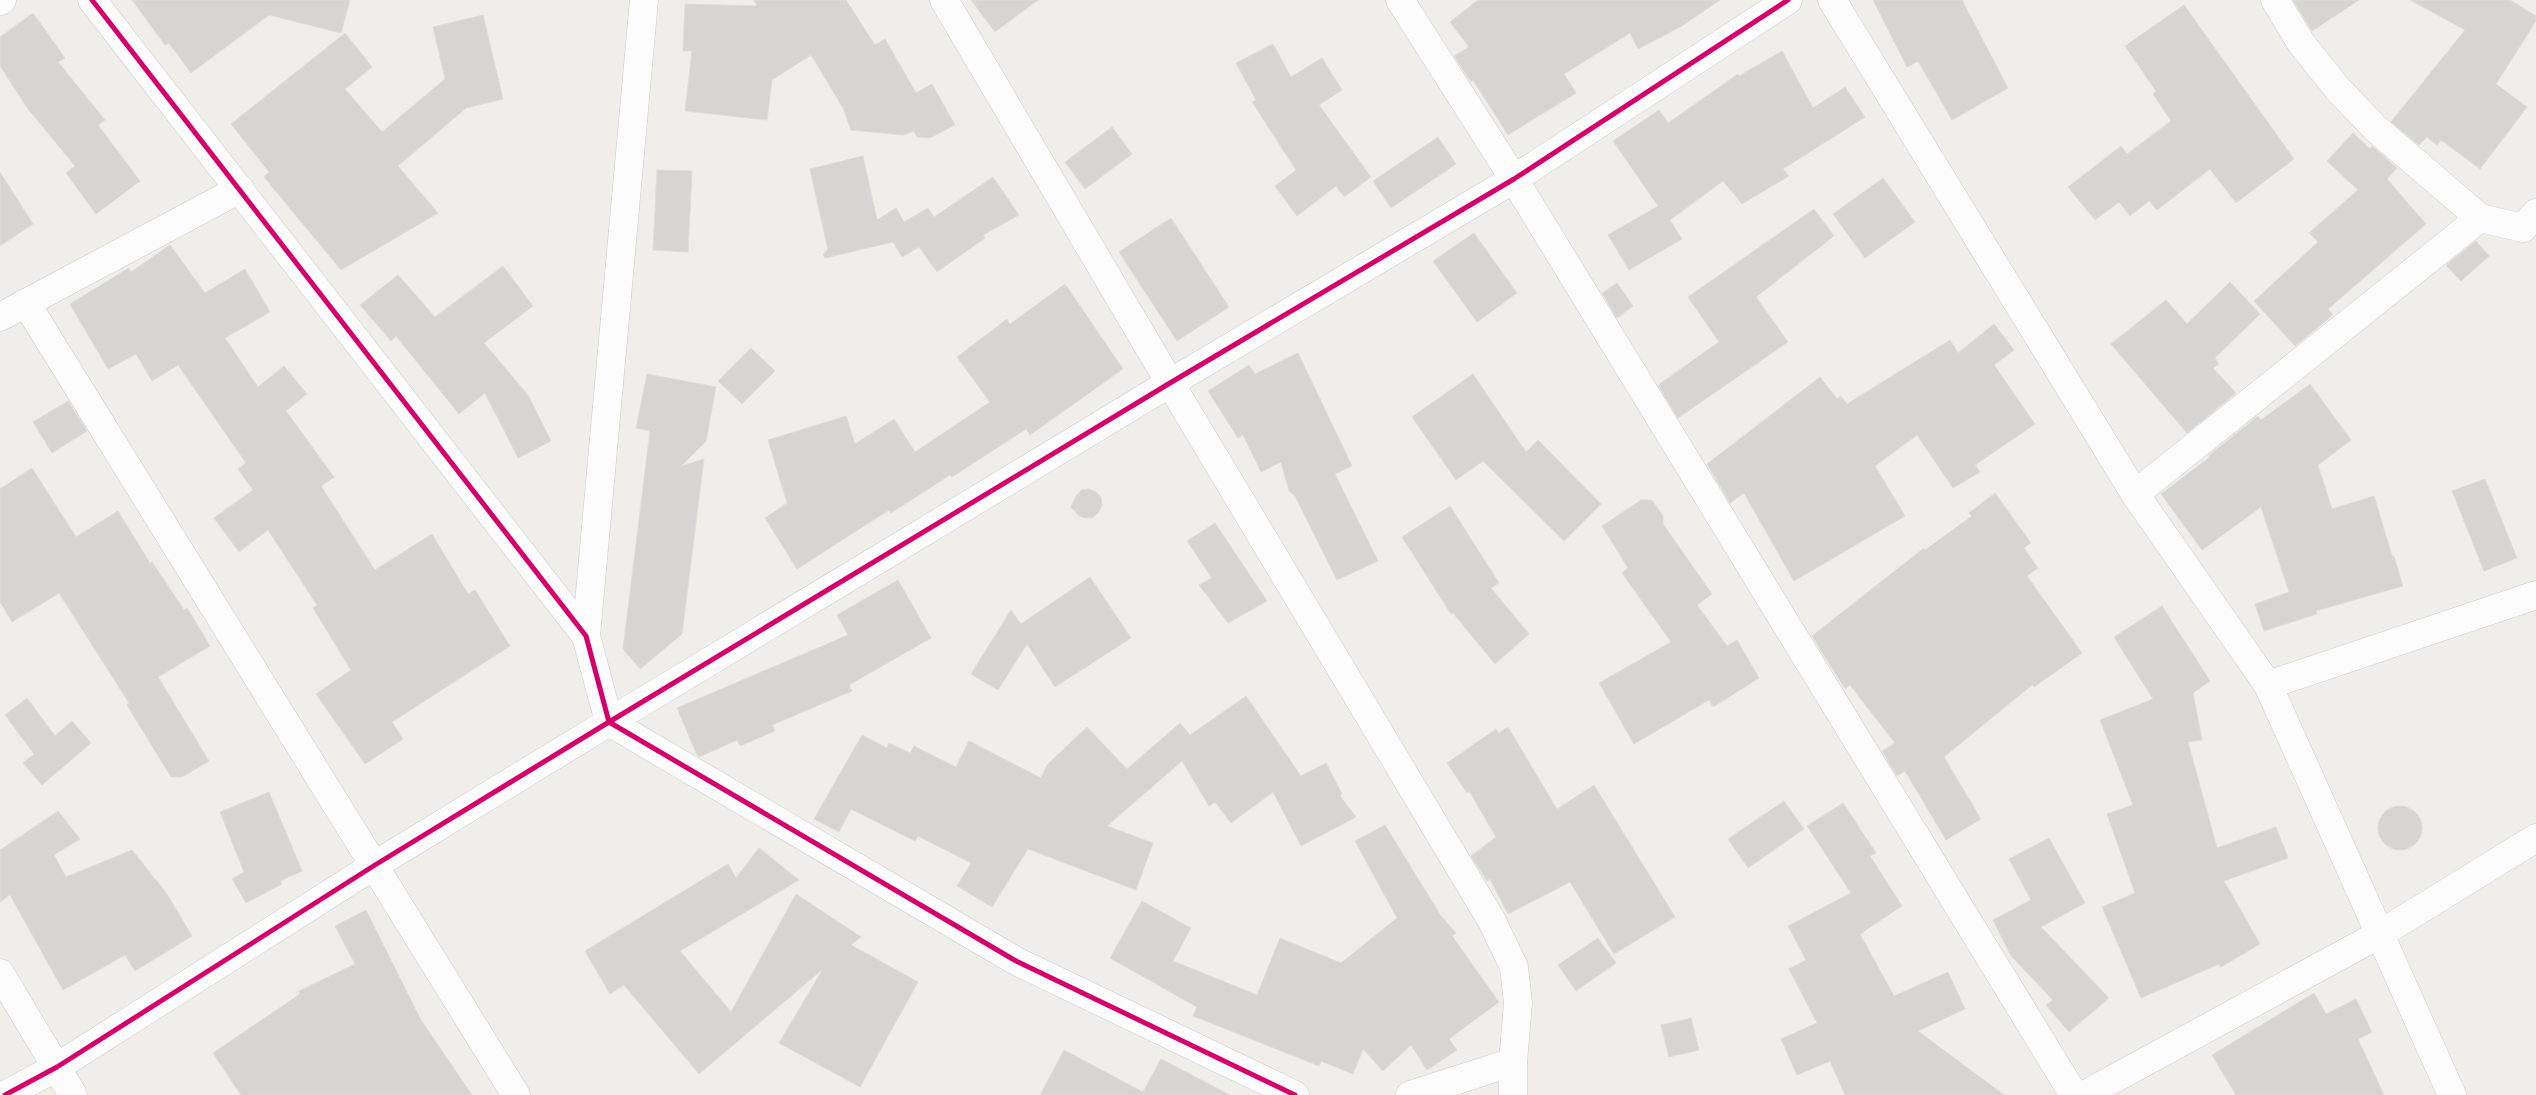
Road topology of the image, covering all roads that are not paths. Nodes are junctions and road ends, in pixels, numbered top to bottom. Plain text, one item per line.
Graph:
1 (92, 0) edge
2 (644, 0) edge
3 (944, 0) edge
4 (1400, 0) edge
5 (1788, 0) edge
6 (1832, 0) edge
7 (2275, 0) edge
8 (1514, 179) junction
9 (240, 190) junction
10 (2536, 214) edge
11 (2480, 218) junction
12 (26, 303) junction
13 (0, 317) edge
14 (1170, 383) junction
15 (2135, 494) junction
16 (2536, 595) edge
17 (586, 636) junction
18 (2268, 685) junction
19 (609, 722) junction
20 (2536, 838) edge
21 (375, 865) junction
22 (2380, 934) junction
23 (0, 973) edge
24 (1513, 1062) junction
25 (57, 1067) junction
26 (5, 1095) edge
27 (74, 1095) edge
28 (516, 1095) edge
29 (1294, 1095) edge
30 (1410, 1095) edge
31 (1514, 1095) edge
32 (2074, 1095) edge
33 (2084, 1095) edge
34 (2452, 1095) edge

1 - 9 street
2 - 17 street
3 - 14 street
4 - 8 street
5 - 8 street
6 - 15 street
7 - 11 street
8 - 14 street
8 - 32 street
9 - 12 street
9 - 17 street
10 - 11 street
11 - 15 street
12 - 13 street
12 - 21 street
14 - 19 street
14 - 24 street
15 - 18 street
16 - 18 street
17 - 19 street
18 - 22 street
19 - 21 street
19 - 29 street
20 - 22 street
21 - 25 street
21 - 28 street
22 - 33 street
22 - 34 street
23 - 25 street
24 - 30 street
24 - 31 street
25 - 26 street
25 - 27 street

